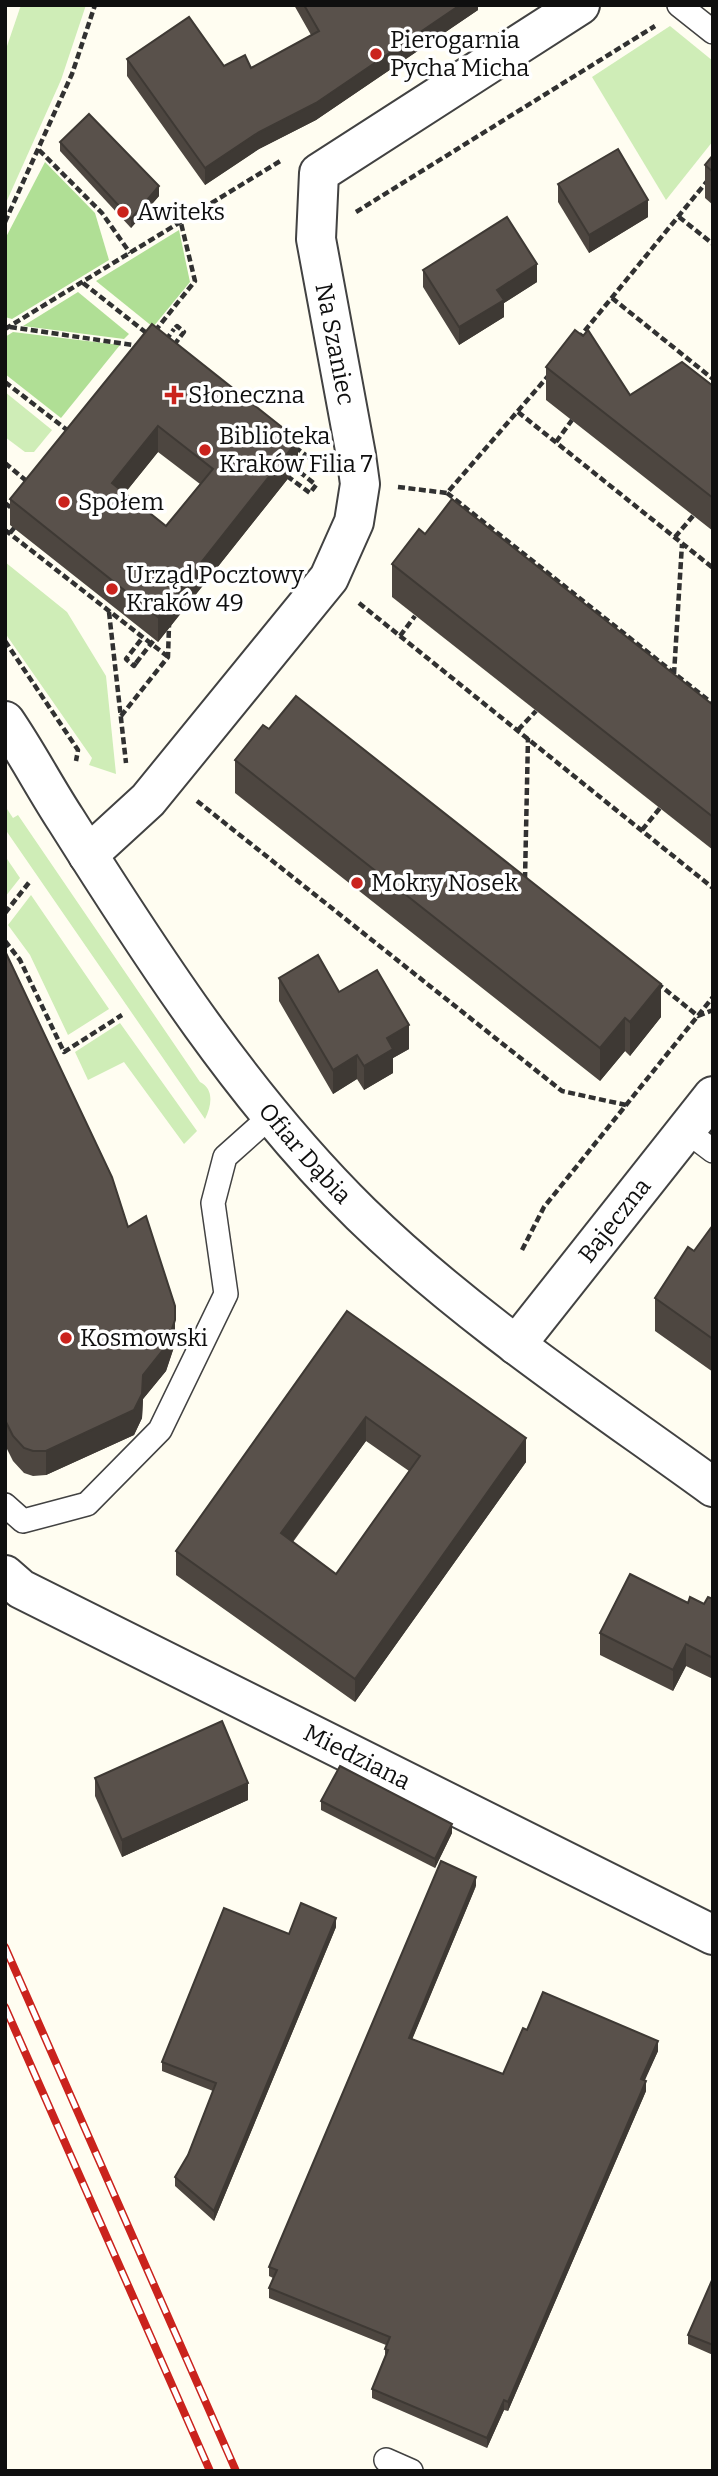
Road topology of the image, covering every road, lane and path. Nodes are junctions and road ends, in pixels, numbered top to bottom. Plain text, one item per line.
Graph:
1 (95, 5) edge
2 (580, 5) edge
3 (679, 5) edge
4 (659, 24) dead end
5 (713, 32) edge
6 (39, 150) junction
7 (283, 159) dead end
8 (713, 174) edge
9 (679, 217) junction
10 (5, 222) edge
11 (181, 222) junction
12 (353, 222) dead end
13 (712, 241) edge
14 (130, 253) junction
15 (82, 283) junction
16 (612, 298) junction
17 (6, 328) edge
18 (150, 336) junction
19 (143, 346) junction
20 (171, 348) joint
21 (569, 350) edge
22 (135, 356) edge
23 (552, 371) edge
24 (713, 379) edge
25 (5, 382) edge
26 (706, 388) edge
27 (518, 412) junction
28 (572, 421) edge
29 (80, 424) edge
30 (72, 434) junction
31 (79, 440) edge
32 (556, 442) junction
33 (64, 444) edge
34 (293, 446) edge
35 (304, 454) junction
36 (5, 463) edge
37 (39, 474) edge
38 (286, 476) junction
39 (360, 484) junction
40 (278, 486) edge
41 (447, 493) junction
42 (5, 503) edge
43 (24, 515) junction
44 (693, 516) edge
45 (13, 521) edge
46 (7, 531) edge
47 (675, 537) junction
48 (682, 543) junction
49 (713, 568) edge
50 (550, 574) junction
51 (329, 578) junction
52 (541, 585) edge
53 (109, 611) junction
54 (415, 615) edge
55 (176, 616) edge
56 (167, 620) edge
57 (168, 627) junction
58 (400, 636) junction
59 (141, 640) junction
60 (153, 646) junction
61 (168, 657) junction
62 (675, 673) junction
63 (667, 684) edge
64 (713, 704) edge
65 (536, 711) edge
66 (121, 716) junction
67 (7, 727) edge
68 (518, 730) junction
69 (528, 738) junction
70 (131, 773) dead end
71 (190, 795) dead end
72 (660, 808) edge
73 (642, 830) junction
74 (88, 855) junction
75 (515, 871) edge
76 (525, 879) junction
77 (31, 880) dead end
78 (536, 888) edge
79 (713, 888) edge
80 (5, 913) edge
81 (5, 941) edge
82 (655, 982) edge
83 (713, 997) edge
84 (713, 1010) edge
85 (122, 1015) dead end
86 (698, 1016) junction
87 (713, 1096) edge
88 (626, 1105) junction
89 (272, 1115) junction
90 (698, 1140) edge
91 (522, 1250) dead end
92 (516, 1345) junction
93 (713, 1487) edge
94 (6, 1508) edge
95 (5, 1575) edge
96 (713, 1935) edge
97 (386, 2460) dead end
98 (411, 2471) edge

1 - 6 path
2 - 39 street, Na Szaniec
3 - 5 lane
4 - 12 path
6 - 10 path
6 - 14 path
7 - 11 path
8 - 9 path
9 - 13 path
9 - 16 path
11 - 14 path
11 - 18 path
14 - 15 path
15 - 17 path
15 - 18 path
16 - 21 path
16 - 24 path
17 - 19 path
18 - 19 path
19 - 22 path
20 - 20 path, bridge
23 - 27 path
24 - 26 path
25 - 30 path
27 - 32 path
27 - 41 path
28 - 32 path
29 - 30 path
30 - 31 path
30 - 33 path
32 - 47 path
34 - 35 path
35 - 38 path
35 - 39 path
36 - 37 path
38 - 38 path
38 - 40 path
39 - 41 path
39 - 51 street, Na Szaniec
41 - 50 path
42 - 43 path
43 - 45 path
43 - 46 path
44 - 47 path
46 - 53 path
47 - 48 path
48 - 49 path
48 - 62 path
50 - 52 path
50 - 62 path
51 - 58 path
51 - 74 street, Na Szaniec
53 - 59 path
53 - 66 path
54 - 58 path
55 - 57 path
56 - 59 path, bridge
57 - 60 path
57 - 61 path
58 - 68 path
59 - 60 path
60 - 61 path
61 - 66 path
62 - 63 path
62 - 64 path
65 - 68 path
66 - 70 path
67 - 74 street, Ofiar Dąbia
68 - 69 path
69 - 73 path
69 - 76 path
71 - 88 path
72 - 73 path
73 - 79 path
74 - 89 street, Ofiar Dąbia
75 - 76 path
76 - 78 path
77 - 80 path
81 - 85 path
82 - 86 path
83 - 86 path
84 - 86 path
86 - 88 path
87 - 90 street, Bajeczna
88 - 91 path
89 - 92 street, Ofiar Dąbia
89 - 94 lane
90 - 92 street, Bajeczna
92 - 93 street, Ofiar Dąbia
95 - 96 street, Miedziana
97 - 98 lane

